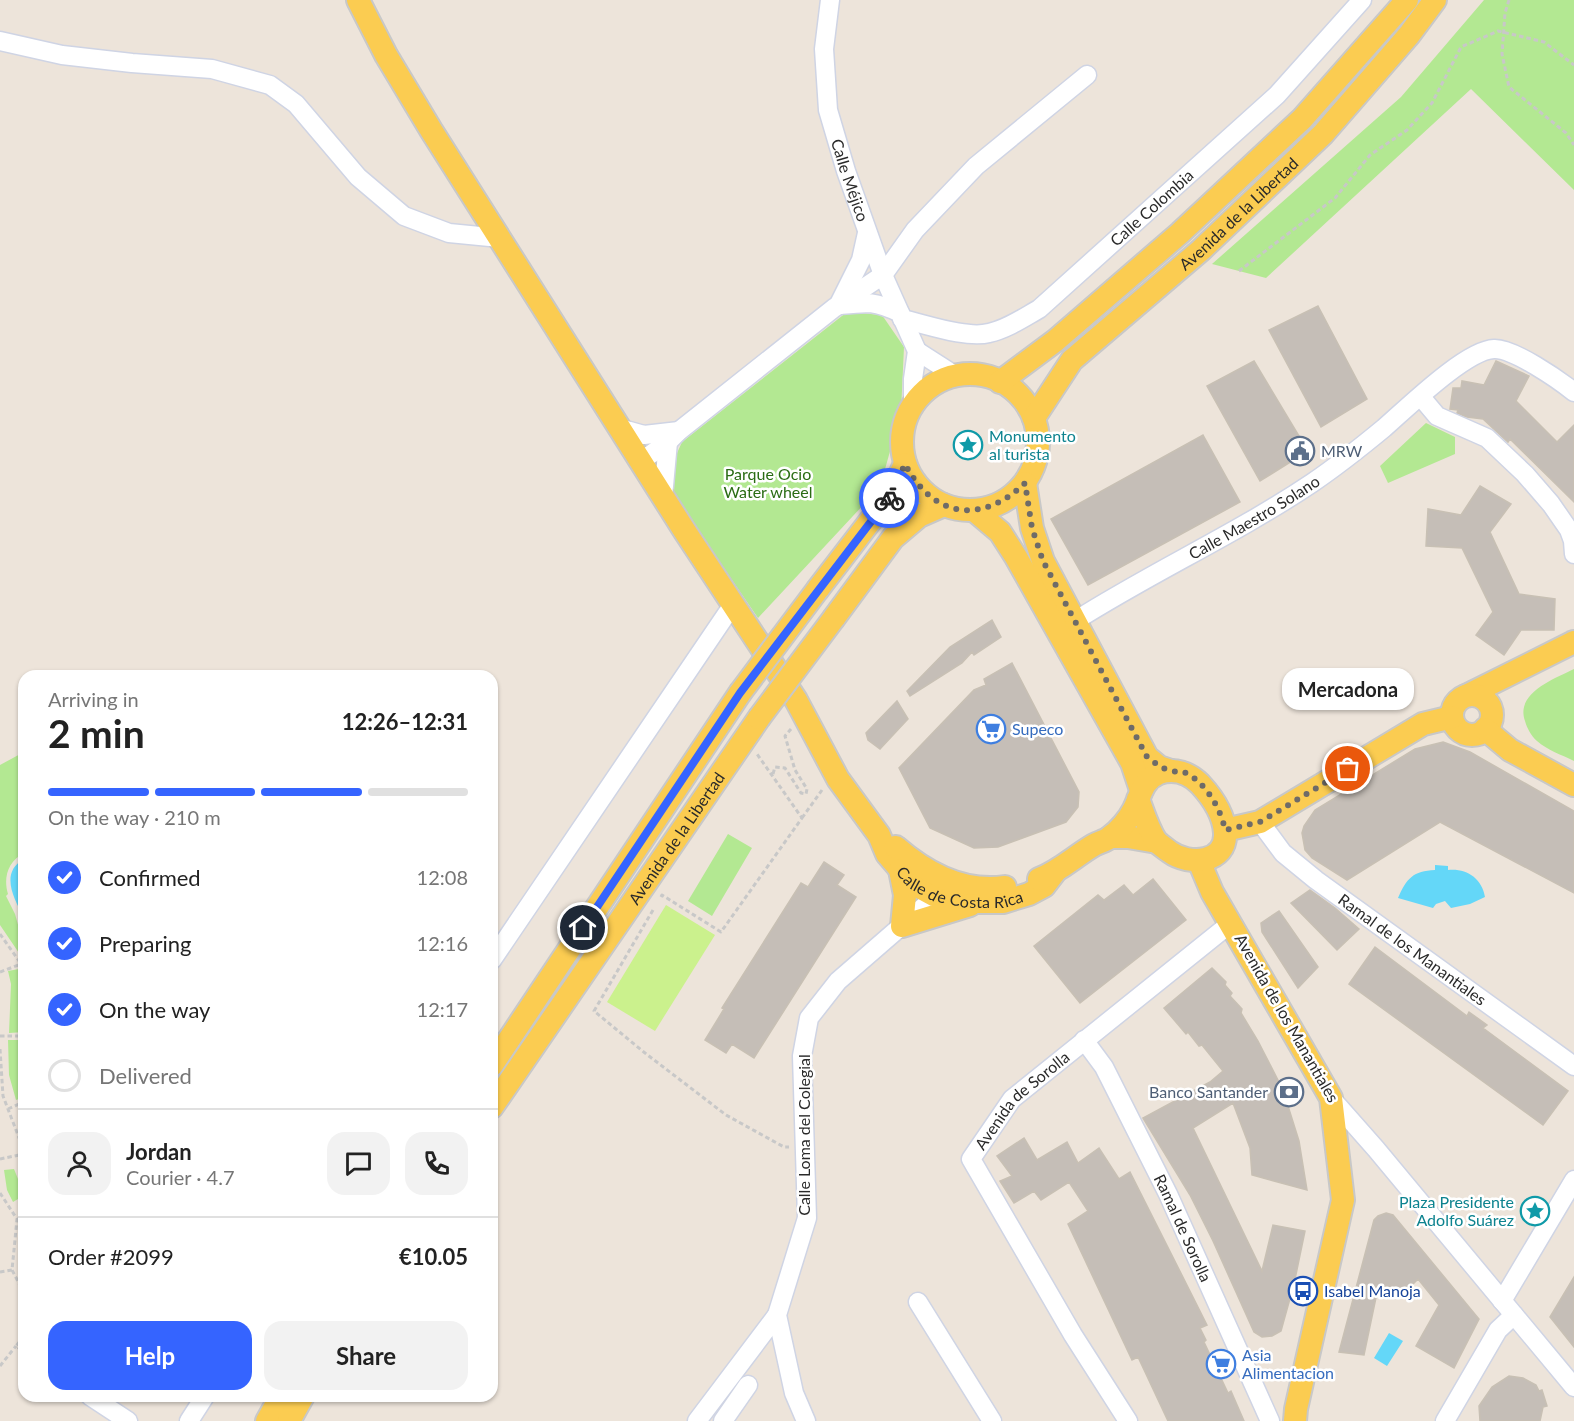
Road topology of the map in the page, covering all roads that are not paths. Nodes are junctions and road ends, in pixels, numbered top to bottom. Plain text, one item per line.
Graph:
1 (358, 0) edge
2 (830, 0) edge
3 (1362, 0) edge
4 (1407, 0) edge
5 (1435, 0) edge
6 (0, 41) edge
7 (1088, 75) dead end
8 (867, 231) junction
9 (501, 237) junction
10 (883, 275) junction
11 (837, 306) junction
12 (901, 316) junction
13 (917, 351) junction
14 (956, 376) junction
15 (1000, 382) junction
16 (1574, 392) edge
17 (1420, 397) junction
18 (913, 406) junction
19 (1034, 418) junction
20 (619, 428) junction
21 (673, 436) junction
22 (640, 462) junction
23 (905, 464) junction
24 (1025, 483) junction
25 (663, 497) junction
26 (944, 505) junction
27 (974, 510) junction
28 (1574, 554) edge
29 (732, 606) junction
30 (1076, 621) junction
31 (1574, 642) edge
32 (1468, 695) junction
33 (1452, 717) junction
34 (1485, 729) junction
35 (1171, 771) junction
36 (1574, 785) edge
37 (1140, 794) junction
38 (1260, 822) junction
39 (1225, 830) junction
40 (1111, 837) junction
41 (1157, 842) junction
42 (1199, 861) junction
43 (905, 865) junction
44 (1053, 873) junction
45 (1015, 885) junction
46 (934, 895) junction
47 (981, 902) junction
48 (1231, 923) junction
49 (902, 926) junction
50 (498, 951) edge
51 (1084, 1040) junction
52 (498, 1056) edge
53 (1574, 1066) edge
54 (498, 1098) edge
55 (1331, 1098) junction
56 (1572, 1189) edge
57 (918, 1302) dead end
58 (1508, 1308) junction
59 (777, 1316) junction
60 (748, 1385) dead end
61 (1574, 1388) edge
62 (99, 1402) edge
63 (201, 1402) edge
64 (278, 1402) edge
65 (300, 1402) edge
66 (128, 1421) edge
67 (189, 1421) edge
68 (267, 1421) edge
69 (289, 1421) edge
70 (697, 1421) edge
71 (723, 1421) edge
72 (806, 1421) edge
73 (992, 1421) edge
74 (1128, 1421) edge
75 (1270, 1421) edge
76 (1295, 1421) edge
77 (1445, 1421) edge

1 - 9 main road, Calle de Costa Rica
2 - 8 street, Calle Méjico
3 - 12 street, Calle Colombia
4 - 15 main road, Avenida de la Libertad
5 - 19 main road, Avenida de la Libertad
6 - 9 street
7 - 10 street
8 - 10 street, Calle Méjico
8 - 11 street
9 - 20 main road, Calle de Costa Rica
10 - 11 street
10 - 12 street, Calle Méjico
11 - 12 street, Calle Colombia
11 - 21 street
12 - 13 street, Calle Méjico
13 - 14 street
13 - 18 street
14 - 15 main road
14 - 18 main road
15 - 19 main road
16 - 17 street, Calle Maestro Solano
17 - 28 street
17 - 30 street, Calle Maestro Solano
18 - 23 main road
19 - 24 main road
20 - 21 street
20 - 22 main road, Calle de Costa Rica
21 - 22 street
21 - 25 street
22 - 25 main road, Calle de Costa Rica
23 - 26 main road
23 - 52 main road, Avenida de la Libertad, bridge
24 - 27 main road
24 - 30 main road
25 - 29 main road, Calle de Costa Rica
26 - 27 main road
26 - 54 main road, Avenida de la Libertad, bridge
27 - 37 main road
29 - 43 main road, Calle de Costa Rica
29 - 50 street
30 - 35 main road
31 - 32 main road
32 - 33 main road
32 - 34 main road
33 - 34 main road
33 - 38 main road
34 - 36 main road
35 - 37 main road
35 - 39 main road
37 - 40 main road, Calle de Costa Rica
37 - 41 main road
38 - 39 main road
38 - 53 street, Ramal de los Manantiales
39 - 42 main road
40 - 41 main road
40 - 44 main road, Calle de Costa Rica
41 - 42 main road
42 - 48 main road, Avenida de los Manantiales
43 - 45 main road, Calle de Costa Rica
43 - 46 main road, Calle de Costa Rica
43 - 49 main road
44 - 45 main road, Calle de Costa Rica
44 - 47 main road, Calle de Costa Rica
45 - 46 main road
46 - 47 main road, Calle de Costa Rica
46 - 49 street, Calle Loma del Colegial
47 - 49 main road
48 - 51 street, Avenida de Sorolla
48 - 55 main road, Avenida de los Manantiales
49 - 59 street, Calle Loma del Colegial
51 - 74 street, Avenida de Sorolla
51 - 75 street, Ramal de Sorolla
55 - 58 street, Avenida de los Manantiales
55 - 76 main road
56 - 58 street
57 - 73 street
58 - 61 street, Avenida de los Manantiales
58 - 77 street
59 - 70 street
59 - 72 street, Calle Loma del Colegial
60 - 71 street
62 - 66 street
63 - 67 street
64 - 68 main road
65 - 69 main road

